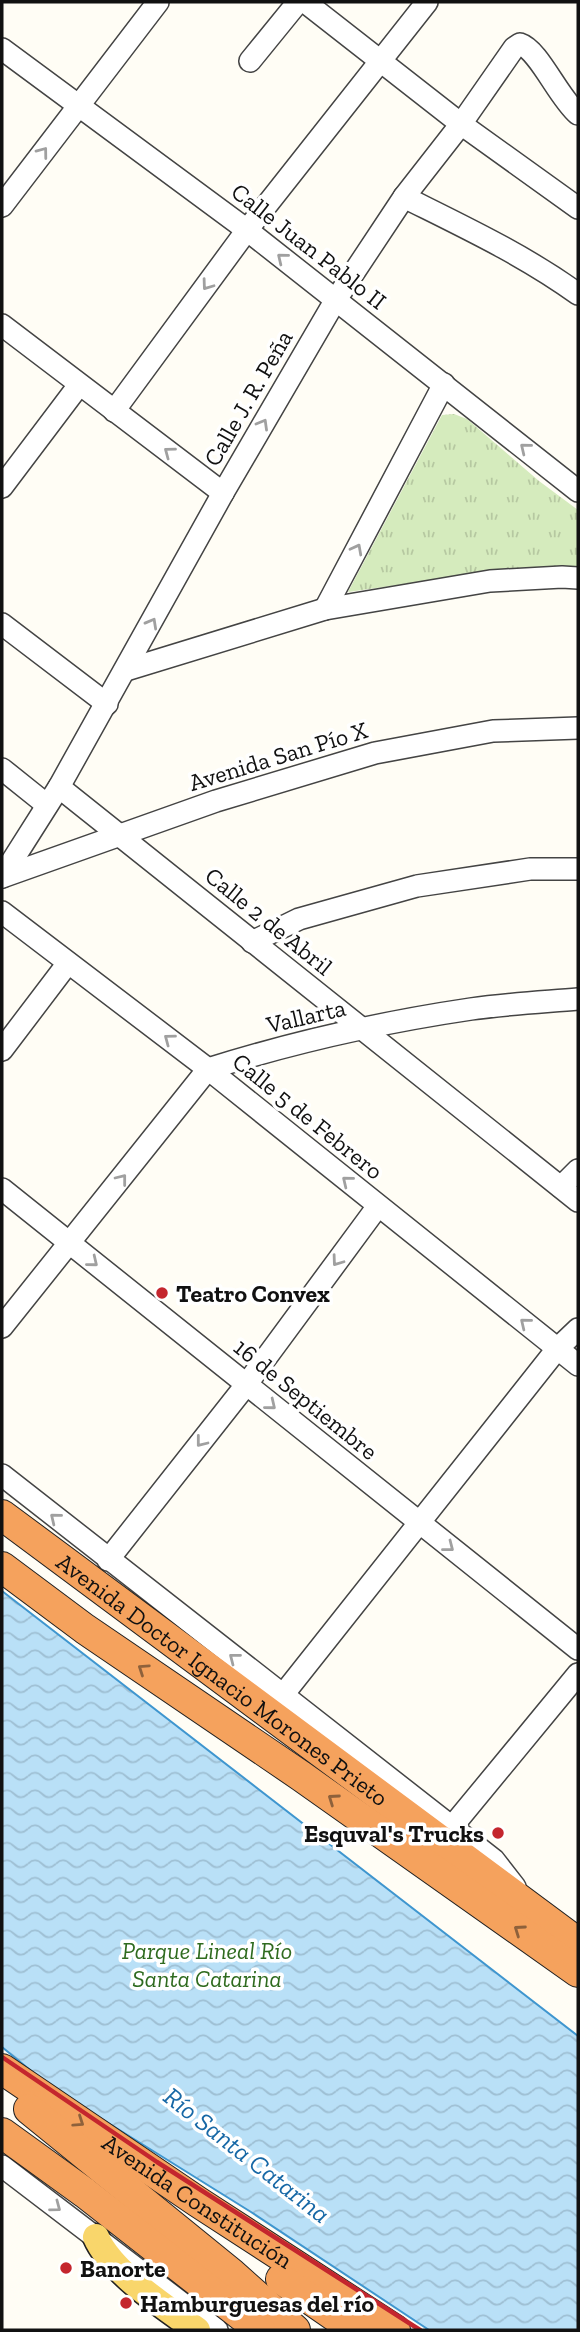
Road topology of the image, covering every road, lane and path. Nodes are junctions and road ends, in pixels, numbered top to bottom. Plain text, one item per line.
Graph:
1 (158, 2) edge
2 (298, 2) edge
3 (305, 2) edge
4 (427, 2) edge
5 (2, 49) edge
6 (250, 61) dead end
7 (380, 61) junction
8 (79, 106) junction
9 (578, 114) edge
10 (461, 124) junction
11 (404, 197) junction
12 (2, 206) edge
13 (578, 208) edge
14 (247, 230) junction
15 (578, 294) edge
16 (335, 301) junction
17 (2, 325) edge
18 (444, 384) junction
19 (79, 385) junction
20 (114, 411) junction
21 (2, 487) edge
22 (578, 491) edge
23 (223, 493) junction
24 (578, 578) edge
25 (325, 609) junction
26 (2, 624) edge
27 (126, 670) junction
28 (107, 704) junction
29 (578, 728) edge
30 (2, 769) edge
31 (59, 787) junction
32 (47, 805) junction
33 (122, 835) junction
34 (578, 869) edge
35 (2, 877) edge
36 (2, 912) edge
37 (252, 942) junction
38 (68, 963) junction
39 (578, 999) edge
40 (361, 1030) junction
41 (2, 1050) edge
42 (208, 1069) junction
43 (578, 1170) edge
44 (561, 1187) junction
45 (2, 1189) edge
46 (578, 1201) edge
47 (378, 1206) junction
48 (71, 1244) junction
49 (2, 1327) edge
50 (578, 1329) edge
51 (557, 1349) junction
52 (578, 1365) edge
53 (246, 1385) junction
54 (2, 1475) edge
55 (2, 1501) edge
56 (2, 1515) edge
57 (418, 1522) junction
58 (2, 1538) edge
59 (108, 1560) junction
60 (2, 1567) edge
61 (79, 1571) junction
62 (578, 1649) edge
63 (578, 1674) edge
64 (282, 1696) junction
65 (301, 1776) junction
66 (451, 1828) junction
67 (530, 1905) junction
68 (577, 1964) edge
69 (2, 2070) edge
70 (2, 2086) edge
71 (2, 2133) edge
72 (2, 2166) edge
73 (85, 2193) junction
74 (198, 2202) junction
75 (96, 2237) joint
76 (198, 2310) edge
77 (217, 2330) edge
78 (260, 2330) edge
79 (293, 2330) edge
80 (355, 2330) edge
81 (395, 2330) edge

1 - 8 street
2 - 6 street
3 - 7 street
4 - 7 street
5 - 8 street, Calle Juan Pablo II
7 - 10 street
7 - 14 street
12 -> 8 street
8 - 14 street, Calle Juan Pablo II
9 - 10 street, Calle J. R. Peña
10 - 11 street, Calle J. R. Peña
10 - 13 street
11 - 15 street
11 - 16 street, Calle J. R. Peña
16 -> 14 street, Calle Juan Pablo II
14 -> 20 street
16 - 18 street, Calle Juan Pablo II
23 -> 16 street, Calle J. R. Peña
17 - 19 street
22 -> 18 street, Calle Juan Pablo II
25 -> 18 street
19 - 20 street
19 - 21 street
23 -> 20 street
27 -> 23 street, Calle J. R. Peña
24 - 25 street
25 - 27 street
26 - 28 street
27 - 28 street, Calle J. R. Peña
28 - 31 street, Calle J. R. Peña
29 - 33 street, Avenida San Pío X
30 - 32 street
31 - 32 street, Calle J. R. Peña
31 - 33 street, Calle 2 de Abril
32 - 35 street, Calle J. R. Peña
33 - 35 street, Avenida San Pío X
33 - 37 street, Calle 2 de Abril
34 - 37 street
36 - 38 street, Calle 5 de Febrero
37 - 40 street, Calle 2 de Abril
38 - 41 street
42 -> 38 street, Calle 5 de Febrero
39 - 40 street, Vallarta
40 - 42 street, Vallarta
40 - 44 street, Calle 2 de Abril
47 -> 42 street, Calle 5 de Febrero
48 -> 42 street
43 - 44 street
44 - 46 street, Calle 2 de Abril
45 - 48 street, 16 de Septiembre
51 -> 47 street, Calle 5 de Febrero
47 -> 53 street
48 - 49 street
48 -> 53 street, 16 de Septiembre
50 - 51 street
51 - 52 street, Calle 5 de Febrero
51 - 57 street
53 -> 57 street, 16 de Septiembre
53 -> 59 street
59 -> 54 street
55 - 61 highway
56 - 61 highway, Avenida Doctor Ignacio Morones Prieto
57 -> 62 street, 16 de Septiembre
57 - 64 street
58 - 65 highway
64 -> 59 street
65 -> 60 highway, Avenida Doctor Ignacio Morones Prieto
61 - 67 highway, Avenida Doctor Ignacio Morones Prieto
63 - 66 street
64 - 66 street
68 -> 65 highway, Avenida Doctor Ignacio Morones Prieto
66 - 67 street
67 - 68 highway, Avenida Doctor Ignacio Morones Prieto
69 -> 74 highway, Avenida Constitución
70 - 79 highway
71 - 73 highway
72 -> 75 street
73 - 76 highway
73 - 79 highway
74 - 80 highway
74 - 81 highway, Avenida Constitución
75 - 76 main road
76 - 77 street
76 - 78 highway

